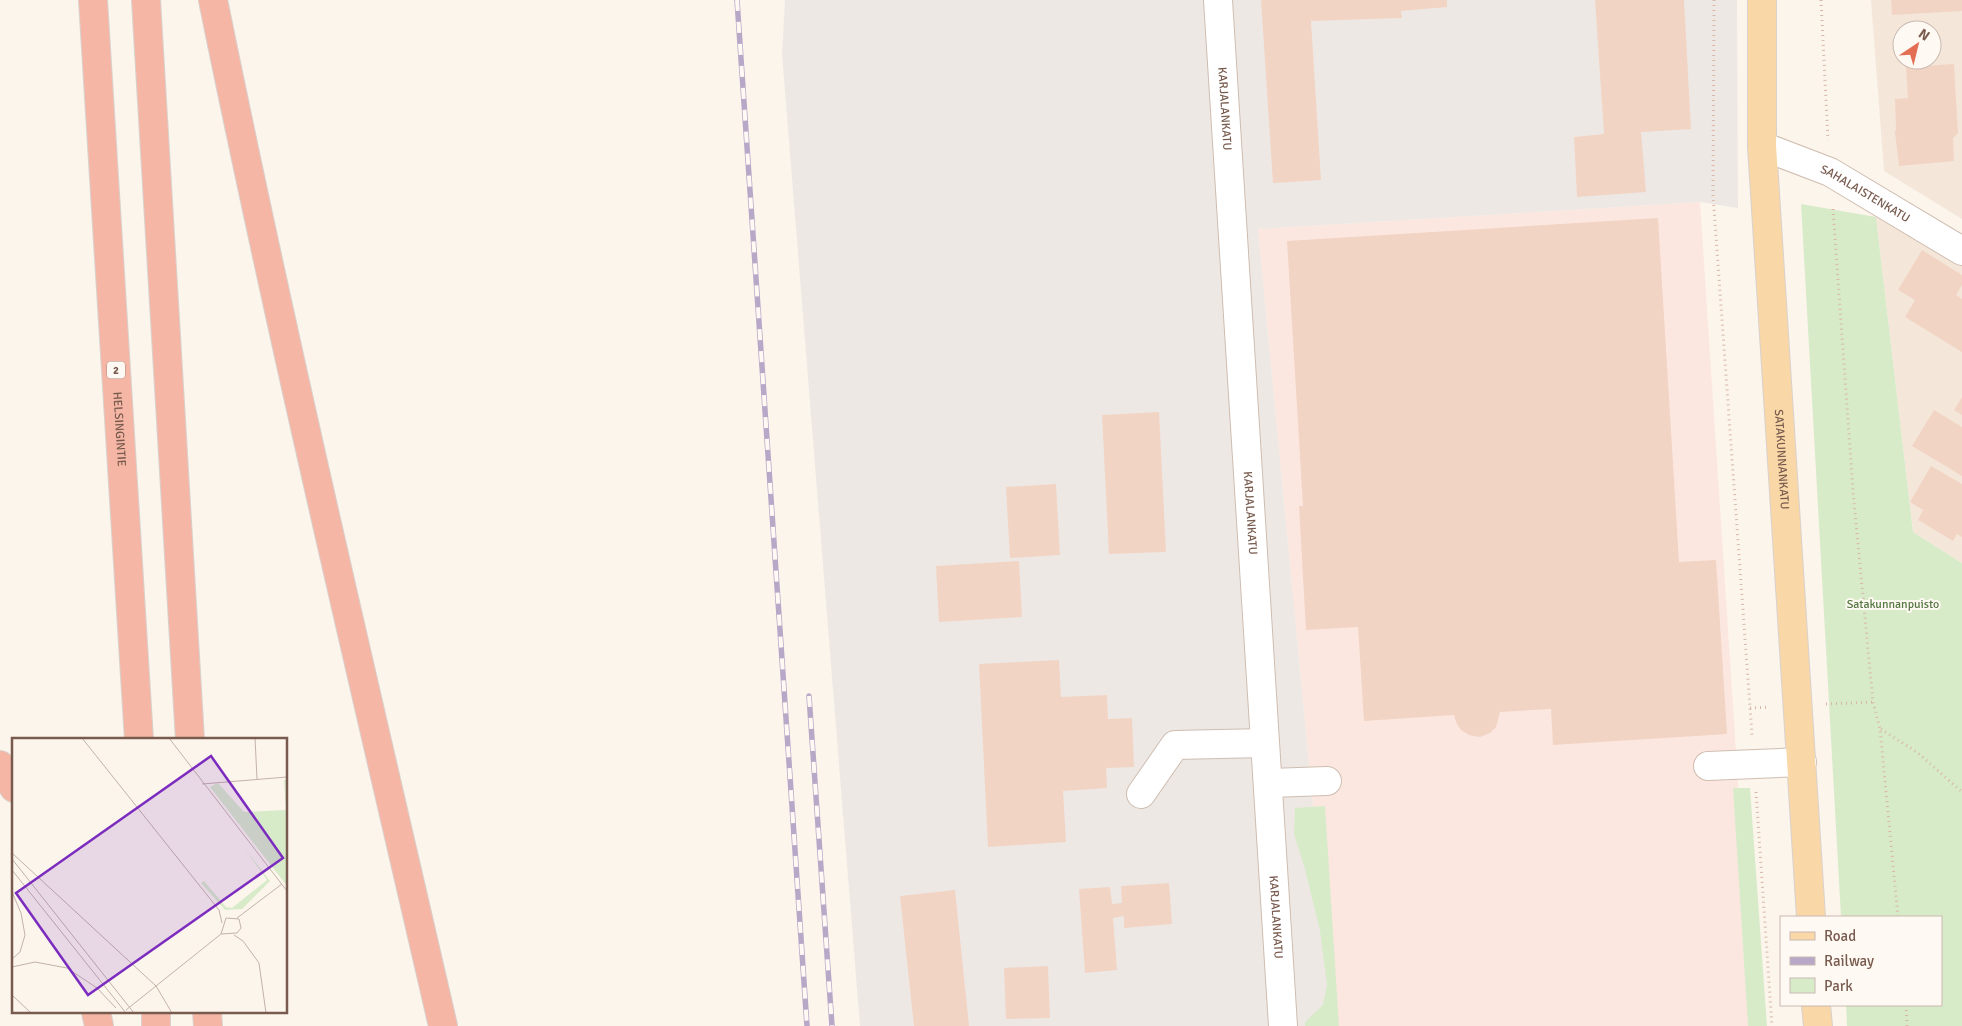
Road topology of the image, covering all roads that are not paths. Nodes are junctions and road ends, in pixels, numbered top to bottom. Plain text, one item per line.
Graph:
1 (93, 0) edge
2 (146, 0) edge
3 (214, 0) edge
4 (1218, 0) edge
5 (1762, 0) edge
6 (1762, 146) junction
7 (1962, 251) edge
8 (139, 738) edge
9 (190, 738) edge
10 (1265, 743) junction
11 (1802, 762) junction
12 (0, 765) edge
13 (1708, 766) dead end
14 (1327, 781) dead end
15 (1268, 783) junction
16 (12, 785) edge
17 (1141, 794) dead end
18 (1811, 916) edge
19 (1816, 1006) edge
20 (443, 1026) edge
21 (1283, 1026) edge
22 (1818, 1026) edge

1 - 8 highway, HELSINGINTIE / 2
2 - 9 highway
3 - 20 highway
4 - 10 street, KARJALANKATU
5 - 6 main road, SATAKUNNANKATU
6 - 7 street, SAHALAISTENKATU
6 - 11 main road, SATAKUNNANKATU
10 - 15 street, KARJALANKATU
10 - 17 street
11 - 13 street
11 - 18 main road, SATAKUNNANKATU
12 - 16 highway
14 - 15 street
15 - 21 street, KARJALANKATU
19 - 22 main road

